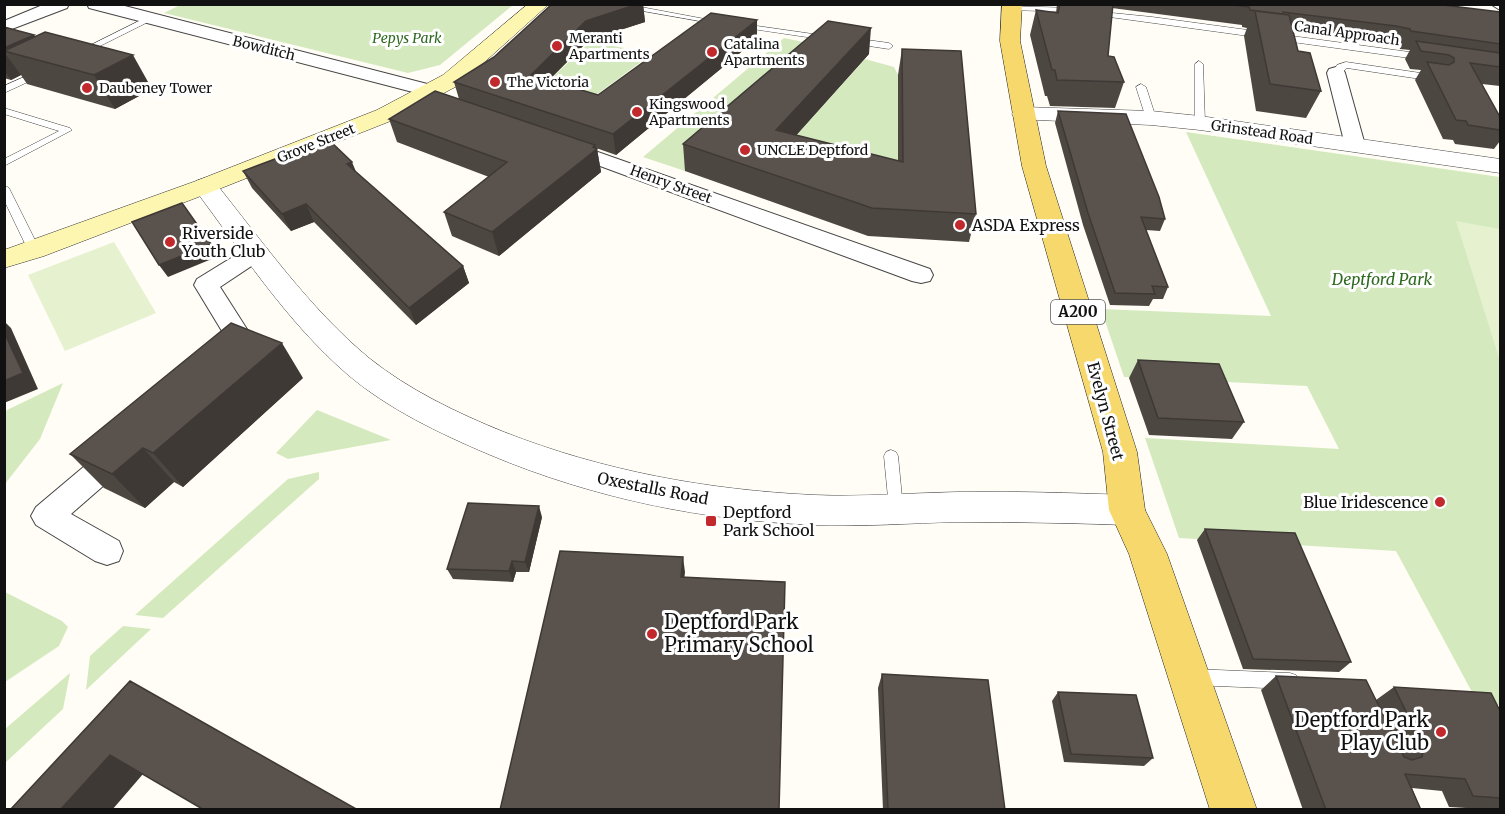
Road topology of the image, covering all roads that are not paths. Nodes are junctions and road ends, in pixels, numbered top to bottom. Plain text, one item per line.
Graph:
1 (61, 4) edge
2 (540, 4) edge
3 (607, 4) edge
4 (100, 5) edge
5 (1012, 6) edge
6 (150, 19) junction
7 (6, 25) edge
8 (889, 46) dead end
9 (75, 56) edge
10 (1431, 58) edge
11 (1199, 64) dead end
12 (45, 70) edge
13 (1336, 73) joint
14 (1437, 78) edge
15 (1141, 87) dead end
16 (4, 90) edge
17 (432, 98) junction
18 (4, 111) edge
19 (1023, 114) junction
20 (1151, 118) junction
21 (1200, 123) junction
22 (536, 137) edge
23 (1355, 145) junction
24 (4, 164) edge
25 (1500, 166) edge
26 (205, 186) junction
27 (4, 188) edge
28 (34, 250) junction
29 (257, 252) junction
30 (4, 259) edge
31 (921, 275) dead end
32 (219, 371) edge
33 (146, 432) edge
34 (891, 456) dead end
35 (896, 508) junction
36 (1127, 510) junction
37 (107, 551) dead end
38 (1190, 677) junction
39 (1311, 682) edge
40 (1234, 810) edge

1 - 7 street
2 - 17 main road, Grove Street
3 - 8 lane
4 - 6 street, Bowditch
5 - 10 lane, Canal Approach
5 - 19 main road, Evelyn Street / A200
6 - 9 lane
6 - 17 street, Bowditch
11 - 21 lane
12 - 16 lane
13 - 14 lane
13 - 23 street
15 - 20 lane
17 - 26 main road, Grove Street
18 - 24 lane
19 - 20 street, Grinstead Road
19 - 36 main road, Evelyn Street / A200
20 - 21 street, Grinstead Road
21 - 23 street, Grinstead Road
22 - 31 street, Henry Street
23 - 25 street, Grinstead Road
26 - 28 main road, Grove Street
26 - 29 street, Oxestalls Road
27 - 28 lane
28 - 30 main road, Grove Street
29 - 32 street
29 - 35 street, Oxestalls Road
33 - 37 street
34 - 35 lane
35 - 36 street, Oxestalls Road
36 - 38 main road, Evelyn Street / A200
38 - 39 lane
38 - 40 main road, Evelyn Street / A200

